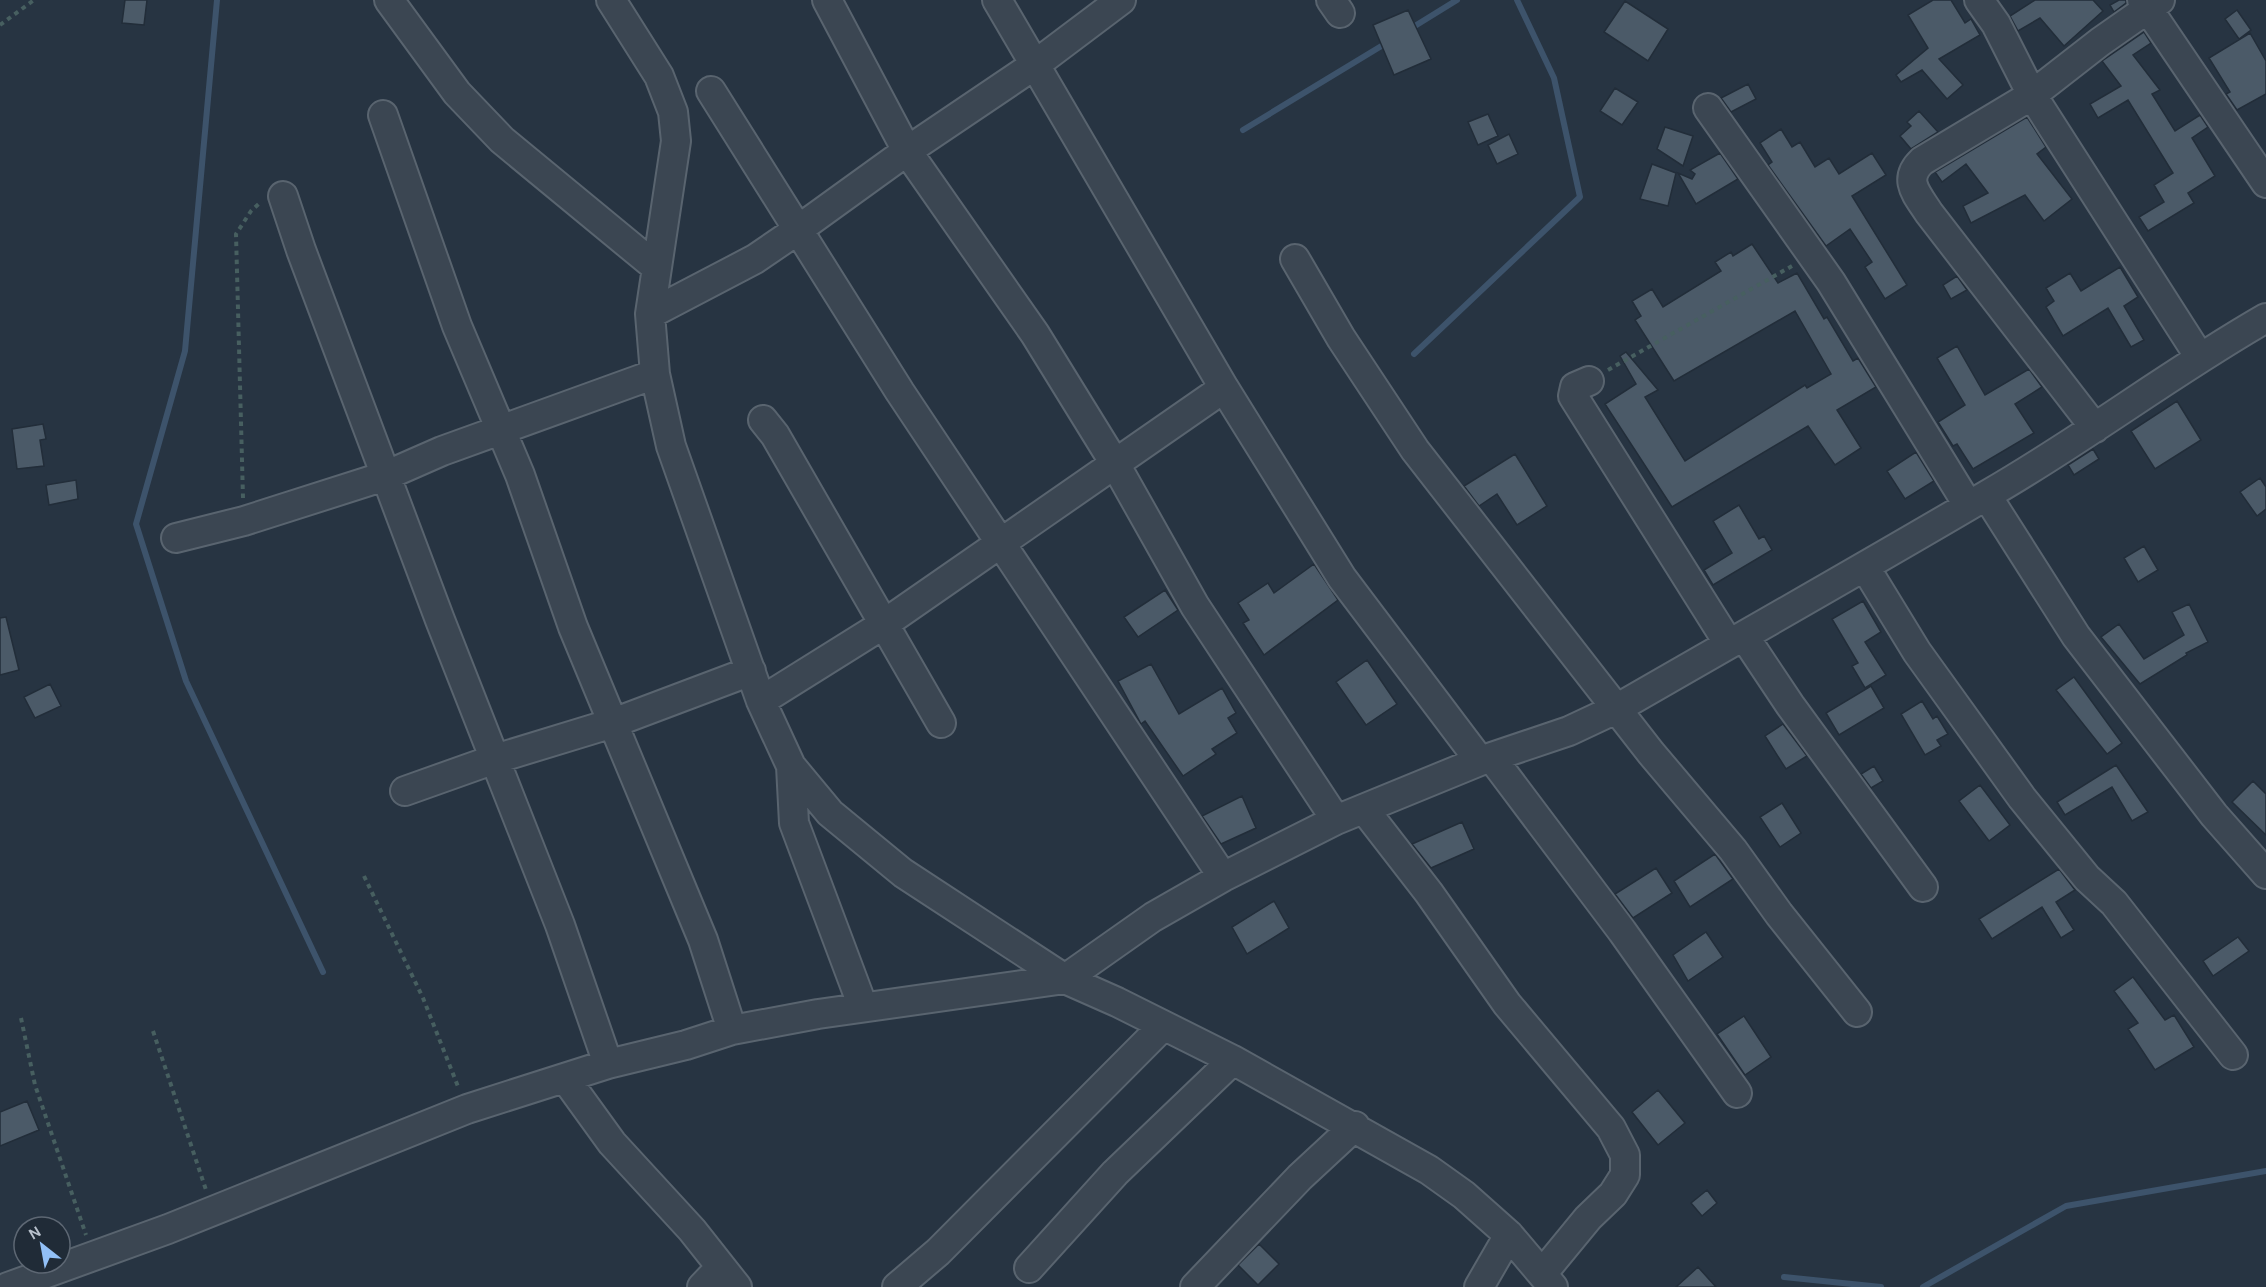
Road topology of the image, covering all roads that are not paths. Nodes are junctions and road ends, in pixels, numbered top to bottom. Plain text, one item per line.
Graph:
1 (389, 0) edge
2 (611, 0) edge
3 (827, 0) edge
4 (998, 0) edge
5 (1121, 0) edge
6 (1979, 0) edge
7 (2149, 3) edge
8 (1036, 64) junction
9 (711, 91) dead end
10 (2032, 95) junction
11 (1708, 108) dead end
12 (383, 115) dead end
13 (907, 151) junction
14 (2266, 183) edge
15 (283, 196) road end
16 (800, 229) junction
17 (1295, 259) dead end
18 (656, 267) junction
19 (650, 314) junction
20 (2266, 318) edge
21 (2199, 356) junction
22 (655, 374) junction
23 (1589, 381) road end
24 (1224, 388) junction
25 (763, 420) dead end
26 (2095, 428) junction
27 (501, 431) junction
28 (1114, 462) junction
29 (385, 476) junction
30 (1977, 501) junction
31 (176, 538) dead end
32 (999, 545) junction
33 (1865, 567) junction
34 (885, 624) junction
35 (1736, 640) junction
36 (751, 671) junction
37 (761, 701) junction
38 (1618, 708) junction
39 (613, 723) junction
40 (941, 723) dead end
41 (495, 759) junction
42 (1486, 759) junction
43 (791, 766) junction
44 (405, 791) dead end
45 (1364, 809) junction
46 (1336, 820) junction
47 (2266, 874) edge
48 (1223, 877) junction
49 (1923, 887) dead end
50 (1065, 979) junction
51 (863, 1007) junction
52 (1857, 1012) dead end
53 (1163, 1026) junction
54 (732, 1030) junction
55 (2233, 1055) dead end
56 (1233, 1060) junction
57 (608, 1064) junction
58 (565, 1078) junction
59 (1737, 1093) dead end
60 (1355, 1126) junction
61 (1509, 1234) junction
62 (1029, 1268) dead end
63 (729, 1277) edge
64 (1548, 1281) edge
65 (8, 1287) edge
66 (702, 1287) edge
67 (897, 1287) edge
68 (1195, 1287) edge
69 (1479, 1287) edge

1 - 18 street
2 - 18 street
3 - 13 street
4 - 8 street
5 - 8 street
6 - 10 street
7 - 10 street
7 - 14 street
8 - 13 street
8 - 24 street
9 - 16 street
10 - 21 street
10 - 26 street
11 - 30 street
12 - 27 street
13 - 16 street
13 - 28 street
15 - 29 street
16 - 19 street
16 - 32 street
17 - 38 street
18 - 19 street
19 - 22 street
20 - 21 street
21 - 26 street
22 - 27 street
22 - 36 street
23 - 35 street
24 - 28 street
24 - 42 street
25 - 34 street
26 - 30 street
27 - 29 street
27 - 39 street
28 - 32 street
28 - 46 street
29 - 31 street
29 - 41 street
30 - 33 street
30 - 47 street
32 - 34 street
32 - 48 street
33 - 35 street
33 - 55 street
34 - 37 street
34 - 40 street
35 - 38 street
35 - 49 street
36 - 37 street
36 - 39 street
37 - 43 street
38 - 42 street
38 - 52 street
39 - 41 street
39 - 54 street
41 - 44 street
41 - 57 street
42 - 45 street
42 - 59 street
43 - 50 street
43 - 51 street
45 - 46 street
45 - 64 street
46 - 48 street
48 - 50 street
50 - 51 street
50 - 53 street
51 - 54 street
53 - 56 street
53 - 67 street
54 - 57 street
56 - 60 street
56 - 62 street
57 - 58 street
58 - 63 street
58 - 65 street
60 - 61 street
60 - 68 street
61 - 64 street
61 - 69 street
63 - 66 street

